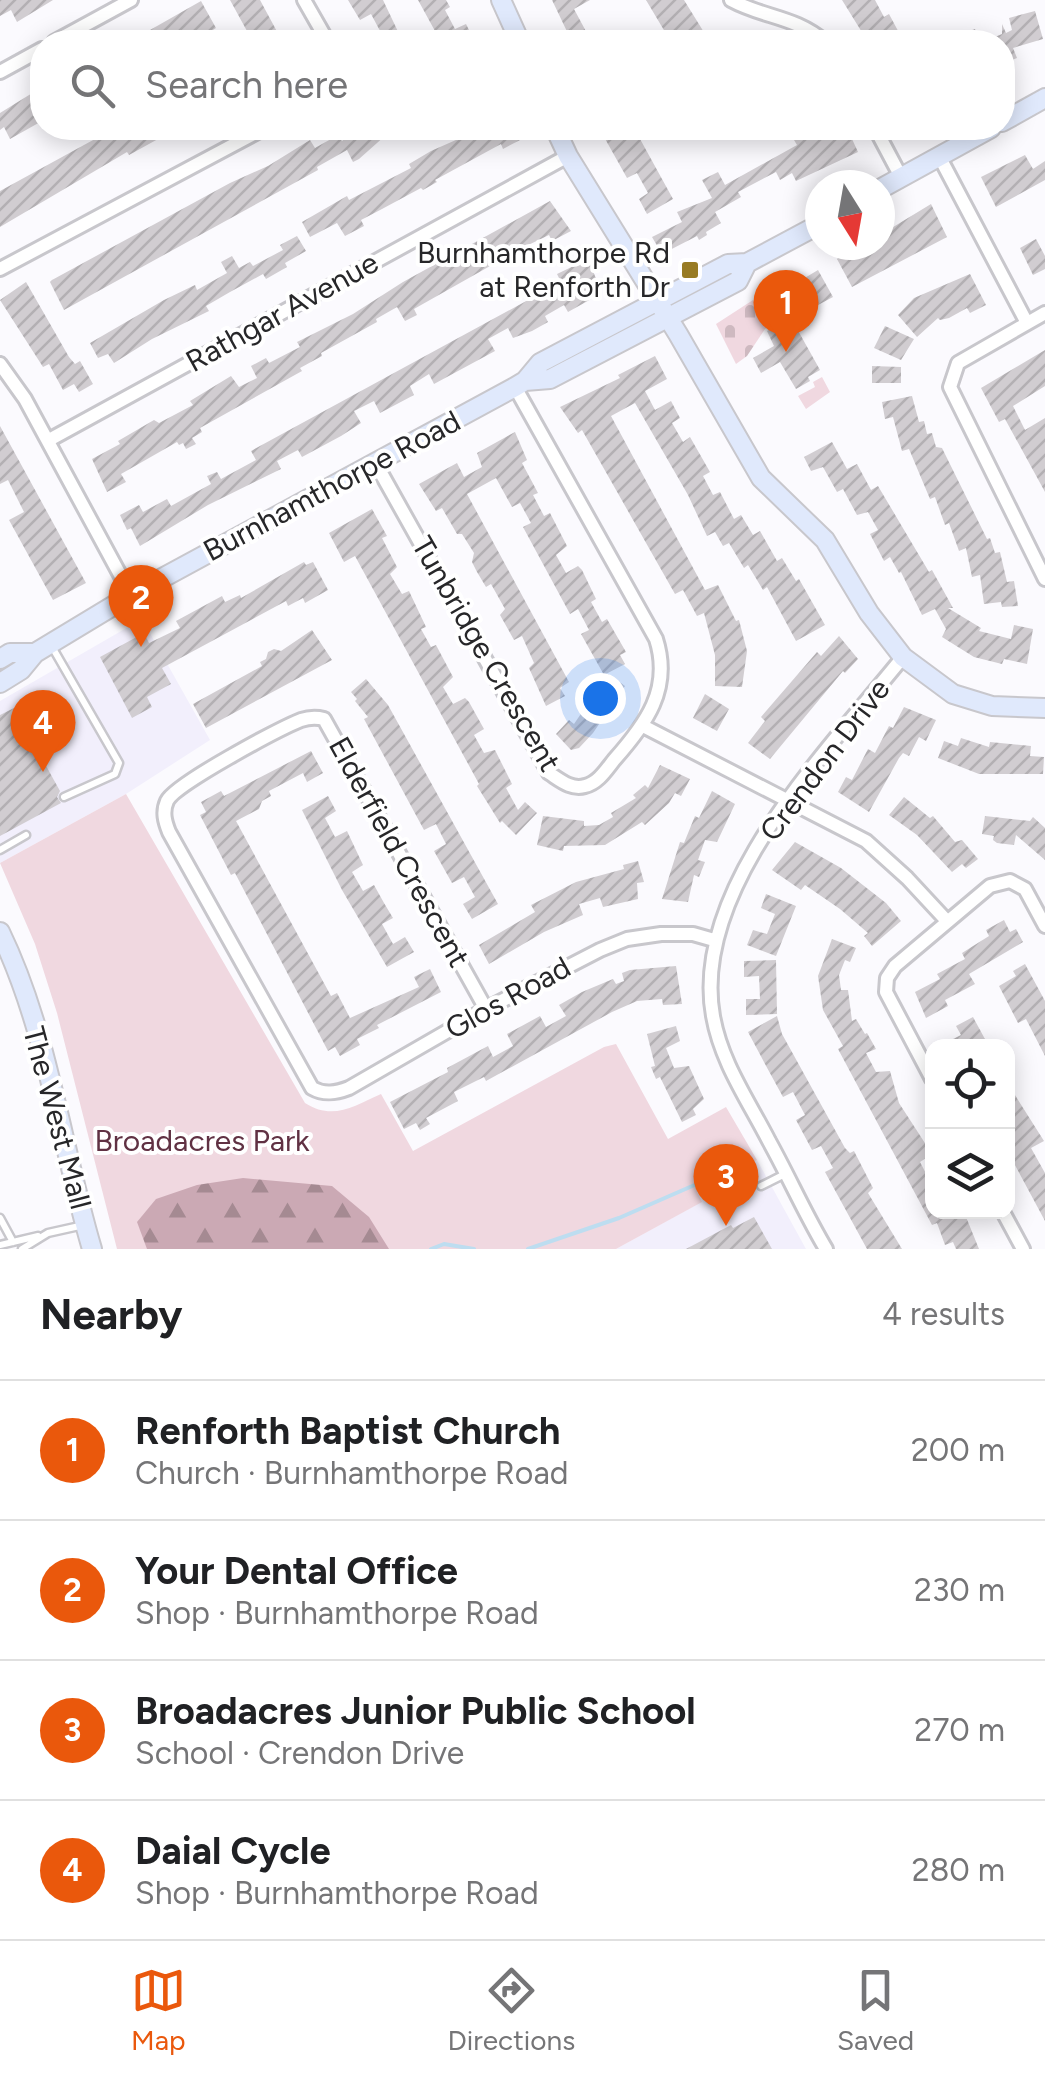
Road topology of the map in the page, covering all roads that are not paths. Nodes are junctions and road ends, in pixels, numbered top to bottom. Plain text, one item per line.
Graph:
1 (131, 0) edge
2 (304, 0) edge
3 (501, 0) edge
4 (732, 0) edge
5 (76, 30) edge
6 (321, 30) edge
7 (515, 30) edge
8 (806, 30) edge
9 (30, 55) edge
10 (0, 72) edge
11 (1045, 98) edge
12 (1015, 115) edge
13 (242, 140) edge
14 (561, 140) edge
15 (881, 140) edge
16 (970, 140) edge
17 (568, 156) junction
18 (940, 156) junction
19 (901, 177) junction
20 (895, 180) edge
21 (805, 232) edge
22 (746, 263) junction
23 (0, 269) edge
24 (657, 301) junction
25 (1045, 313) edge
26 (668, 319) junction
27 (1027, 322) junction
28 (578, 342) junction
29 (588, 360) junction
30 (0, 364) edge
31 (520, 384) junction
32 (49, 440) junction
33 (376, 464) junction
34 (1045, 578) edge
35 (131, 595) junction
36 (42, 648) junction
37 (904, 657) junction
38 (0, 658) edge
39 (0, 683) edge
40 (1045, 708) edge
41 (644, 726) junction
42 (64, 797) dead end
43 (788, 798) junction
44 (26, 835) dead end
45 (0, 850) edge
46 (946, 920) junction
47 (1045, 926) edge
48 (0, 932) edge
49 (714, 940) junction
50 (486, 1009) junction
51 (925, 1067) edge
52 (312, 1088) joint
53 (786, 1173) junction
54 (761, 1186) dead end
55 (0, 1218) edge
56 (1007, 1219) edge
57 (84, 1224) junction
58 (48, 1233) junction
59 (12, 1242) junction
60 (0, 1245) edge
61 (22, 1249) edge
62 (92, 1249) edge
63 (826, 1249) edge
64 (1023, 1249) edge

1 - 5 street
2 - 6 street
3 - 7 main road
4 - 8 street
9 - 10 street
11 - 12 main road
13 - 23 street
14 - 17 main road
15 - 19 street
16 - 18 main road
17 - 24 main road
17 - 32 street, Rathgar Avenue
18 - 19 main road
18 - 27 street
19 - 20 main road
21 - 22 main road, Burnhamthorpe Road
22 - 24 main road, Burnhamthorpe Road
22 - 26 main road, Burnhamthorpe Road
24 - 26 main road
24 - 28 main road, Burnhamthorpe Road
25 - 27 street
26 - 29 main road, Burnhamthorpe Road
26 - 37 main road
27 - 34 street
28 - 29 lane
28 - 31 main road, Burnhamthorpe Road
29 - 31 main road, Burnhamthorpe Road
30 - 32 street
31 - 33 main road, Burnhamthorpe Road
31 - 41 street, Tunbridge Crescent
32 - 35 street
33 - 35 main road, Burnhamthorpe Road
33 - 41 street, Tunbridge Crescent
35 - 36 main road, Burnhamthorpe Road
36 - 38 main road, Burnhamthorpe Road
36 - 39 main road, Burnhamthorpe Road
36 - 42 lane
37 - 40 main road
37 - 43 street, Crendon Drive
41 - 43 street
43 - 46 street
43 - 49 street, Crendon Drive
44 - 45 lane
46 - 47 street
46 - 51 street
48 - 57 main road, The West Mall
49 - 50 street, Glos Road
49 - 53 street, Crendon Drive
50 - 52 street, Glos Road
50 - 52 street, Elderfield Crescent
53 - 54 lane
53 - 63 street, Crendon Drive
55 - 59 lane
56 - 64 street
57 - 58 lane
57 - 62 main road, The West Mall
58 - 59 lane
58 - 61 lane
59 - 60 lane

